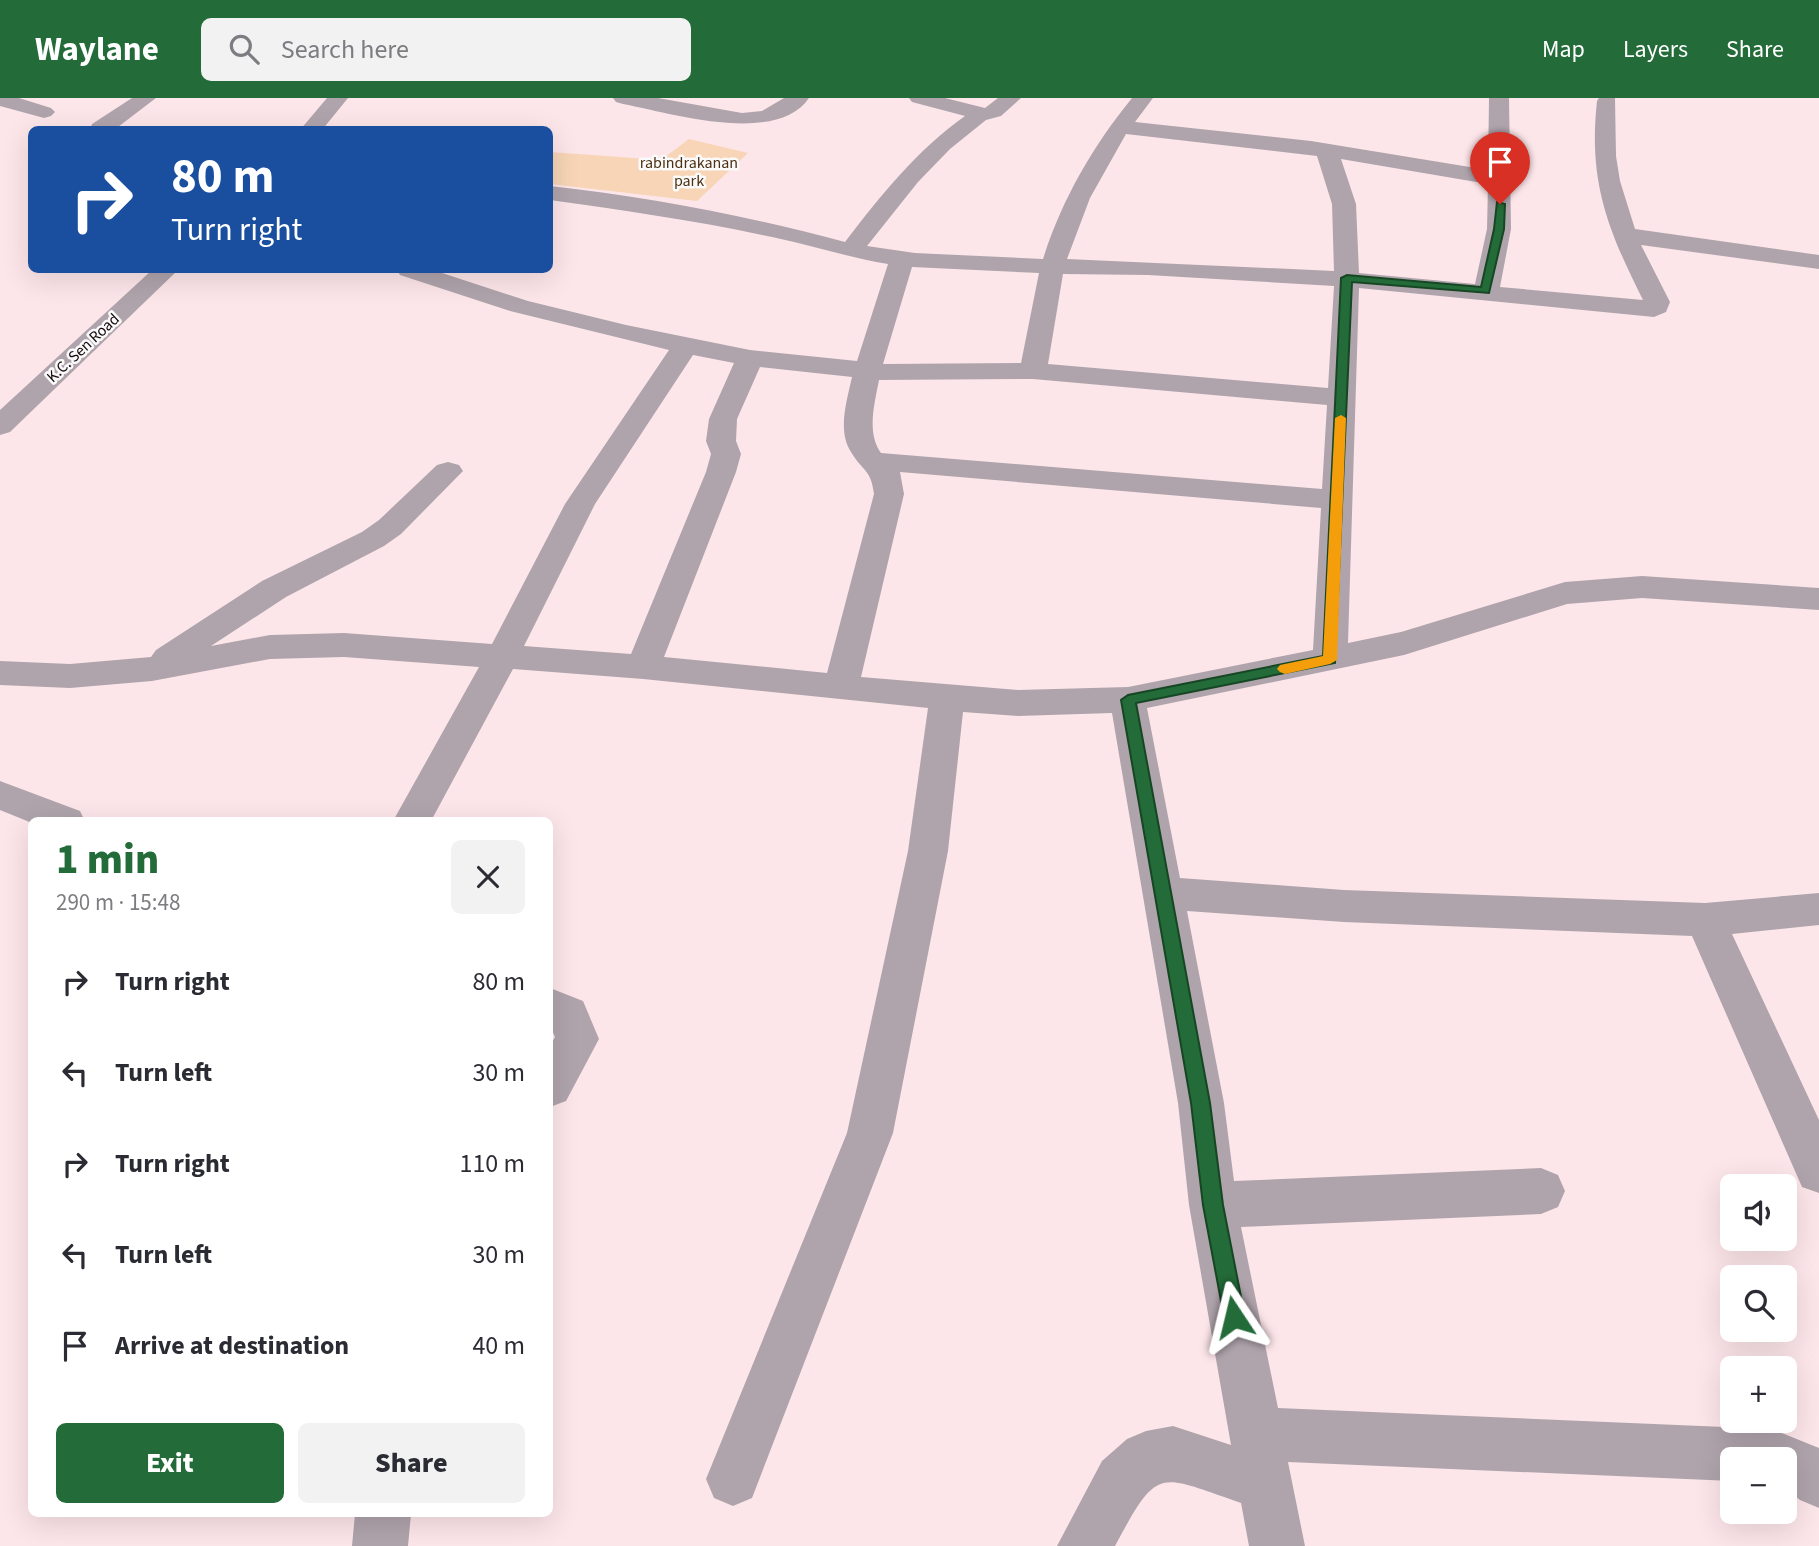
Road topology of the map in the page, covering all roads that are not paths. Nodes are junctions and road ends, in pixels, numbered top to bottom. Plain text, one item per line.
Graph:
1 (146, 98) edge
2 (338, 98) edge
3 (624, 98) edge
4 (799, 98) edge
5 (919, 98) edge
6 (1011, 98) edge
7 (1143, 98) edge
8 (1499, 98) edge
9 (0, 99) edge
10 (1607, 102) dead end
11 (44, 112) dead end
12 (981, 114) junction
13 (104, 126) edge
14 (315, 126) edge
15 (1121, 127) junction
16 (1327, 151) junction
17 (1501, 179) junction
18 (553, 193) edge
19 (1623, 236) junction
20 (851, 251) junction
21 (902, 258) junction
22 (1819, 262) edge
23 (1053, 266) junction
24 (163, 273) edge
25 (418, 273) edge
26 (1347, 278) junction
27 (1486, 291) junction
28 (685, 346) junction
29 (750, 358) junction
30 (867, 371) junction
31 (1033, 371) junction
32 (1341, 398) junction
33 (0, 426) edge
34 (872, 461) junction
35 (448, 471) dead end
36 (1337, 500) junction
37 (1819, 599) edge
38 (503, 655) junction
39 (1330, 660) junction
40 (643, 667) junction
41 (152, 669) junction
42 (0, 673) edge
43 (841, 686) junction
44 (947, 698) junction
45 (1128, 700) junction
46 (0, 795) edge
47 (56, 817) edge
48 (414, 817) edge
49 (1163, 893) junction
50 (1819, 909) edge
51 (1705, 920) junction
52 (553, 1007) edge
53 (553, 1082) edge
54 (1819, 1171) edge
55 (1541, 1191) dead end
56 (1213, 1205) junction
57 (1720, 1456) edge
58 (1260, 1459) junction
59 (1797, 1466) edge
60 (733, 1479) dead end
61 (1819, 1481) edge
62 (383, 1517) edge
63 (380, 1546) edge
64 (1085, 1546) edge
65 (1278, 1546) edge

1 - 13 street
2 - 14 street
3 - 4 street
5 - 12 street
6 - 12 street
7 - 15 street
8 - 17 street
9 - 11 street
10 - 19 street
12 - 20 street
15 - 16 street
15 - 23 street
16 - 17 street
16 - 26 street
17 - 27 street
18 - 20 street
19 - 22 street
19 - 27 street
20 - 21 street
21 - 23 street
21 - 30 street
23 - 26 street
23 - 31 street
24 - 33 street, K.C. Sen Road
25 - 28 street
26 - 27 street
26 - 32 street
28 - 29 street
28 - 38 street
29 - 30 street
29 - 40 street
30 - 31 street
30 - 34 street
31 - 32 street
32 - 36 street
34 - 36 street
34 - 43 street
35 - 41 street
36 - 39 street
37 - 39 street
38 - 40 street
38 - 41 street
38 - 48 street
39 - 45 street
40 - 43 street
41 - 42 street
43 - 44 street
44 - 45 street
44 - 60 street
45 - 49 street
46 - 47 street
49 - 51 street
49 - 56 street
50 - 51 street
51 - 54 street
52 - 53 street
55 - 56 street
56 - 58 street
57 - 58 street
58 - 64 street
58 - 65 street
59 - 61 street
62 - 63 street

